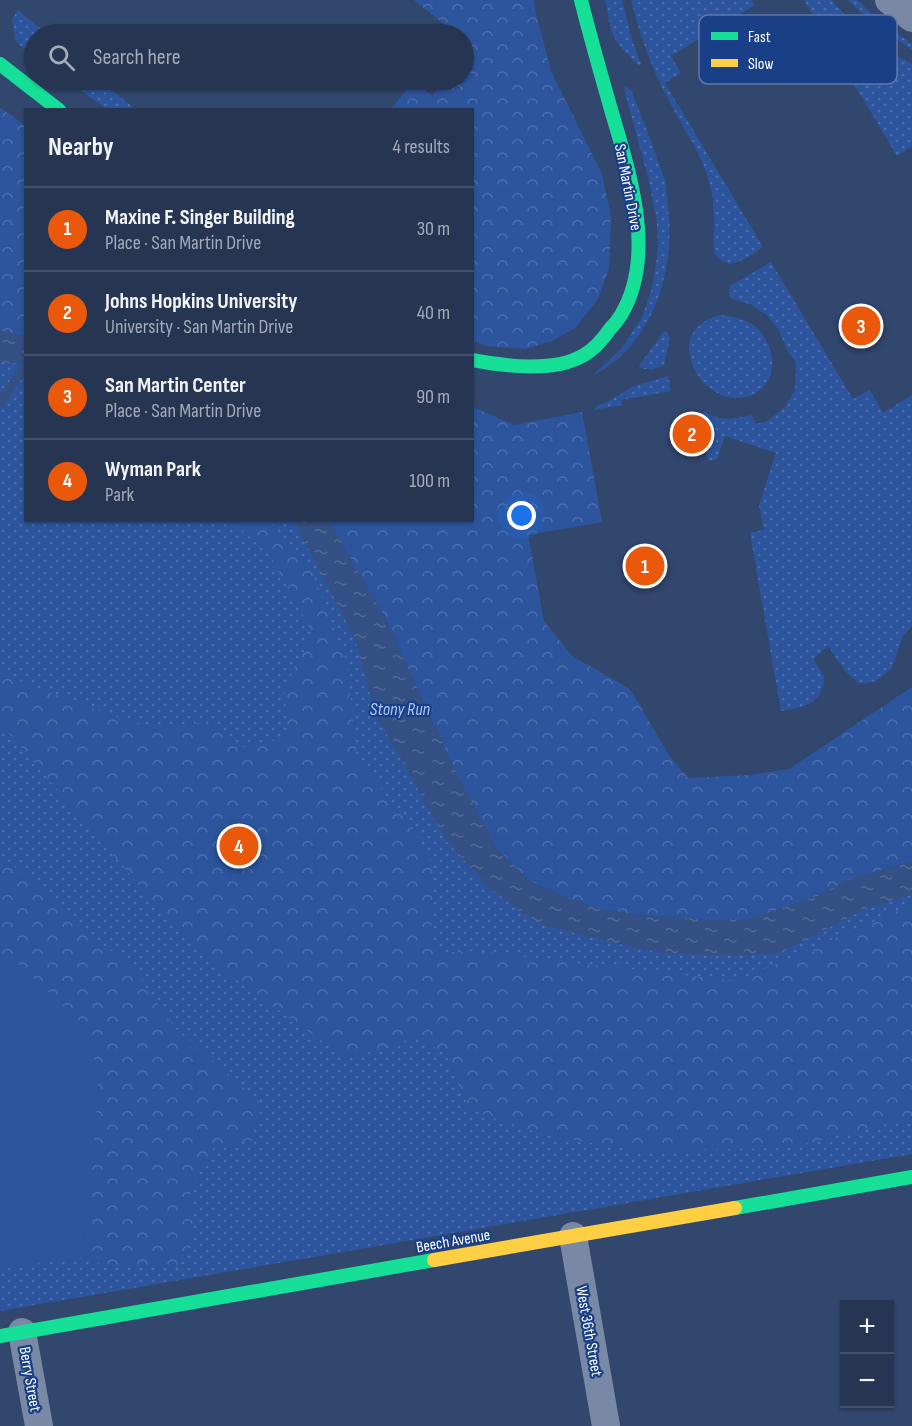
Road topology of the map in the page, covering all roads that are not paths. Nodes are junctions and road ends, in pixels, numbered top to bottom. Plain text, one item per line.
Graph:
1 (581, 0) edge
2 (889, 0) edge
3 (912, 18) edge
4 (0, 64) edge
5 (24, 83) edge
6 (33, 90) edge
7 (56, 108) edge
8 (474, 361) edge
9 (912, 1177) edge
10 (573, 1236) junction
11 (11, 1334) edge
12 (39, 1426) edge
13 (606, 1426) edge

1 - 8 street, San Martin Drive
2 - 3 street
4 - 5 street
6 - 7 street
9 - 10 street, Beech Avenue
10 - 11 street, Beech Avenue
10 - 13 street, West 36th Street
11 - 12 street, Berry Street

